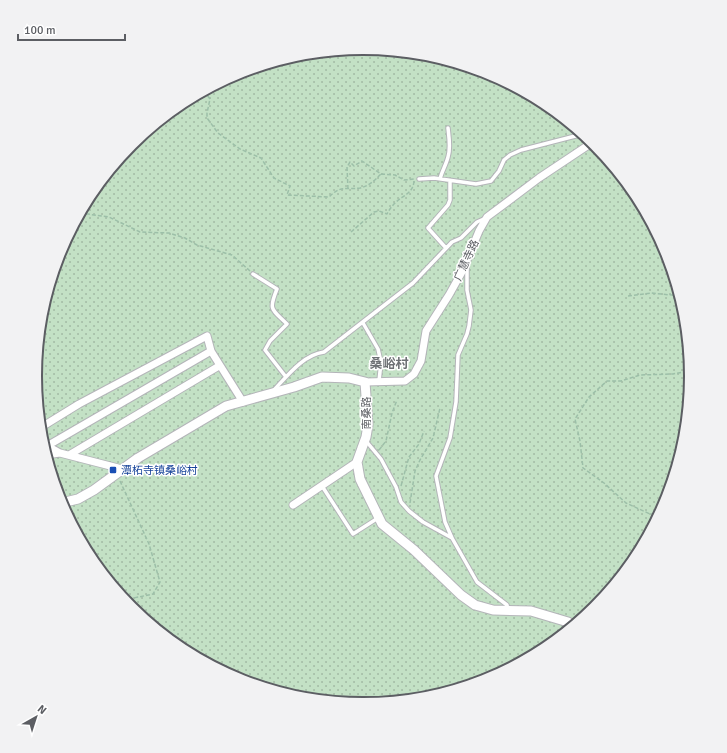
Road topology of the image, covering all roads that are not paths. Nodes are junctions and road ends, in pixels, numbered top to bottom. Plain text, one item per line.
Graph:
1 (448, 128) dead end
2 (576, 136) edge
3 (587, 146) edge
4 (416, 179) road end
5 (440, 179) junction
6 (450, 181) junction
7 (487, 217) junction
8 (446, 248) junction
9 (468, 258) junction
10 (253, 274) road end
11 (364, 323) junction
12 (211, 351) junction
13 (220, 366) junction
14 (286, 377) junction
15 (365, 382) junction
16 (379, 382) junction
17 (269, 395) junction
18 (243, 402) junction
19 (46, 424) edge
20 (365, 440) junction
21 (49, 442) edge
22 (50, 447) edge
23 (60, 453) junction
24 (52, 454) edge
25 (68, 455) junction
26 (357, 462) junction
27 (119, 471) junction
28 (322, 486) junction
29 (67, 502) edge
30 (293, 505) dead end
31 (378, 518) junction
32 (452, 538) junction
33 (508, 611) junction
34 (569, 623) edge

1 - 5 lane
2 - 6 lane
3 - 7 street, 广慧寺路
4 - 5 lane
5 - 6 lane
6 - 8 lane
7 - 8 lane
7 - 9 street, 广慧寺路
8 - 11 lane
9 - 16 street, 广慧寺路
9 - 32 lane
10 - 14 lane
11 - 14 lane
11 - 16 lane
12 - 13 street
12 - 19 street
12 - 21 street
13 - 18 street
13 - 25 street
14 - 17 lane
15 - 16 street, 广慧寺路
15 - 17 street, 南桑路
15 - 20 street, 南桑路
17 - 18 street, 南桑路
18 - 27 street, 南桑路
20 - 26 street, 南桑路
20 - 32 lane
22 - 23 street
23 - 24 street
23 - 25 street
25 - 27 street
26 - 28 street
26 - 31 street
27 - 29 street, 南桑路
28 - 30 street
28 - 31 lane
31 - 33 street
32 - 33 lane
33 - 34 street

